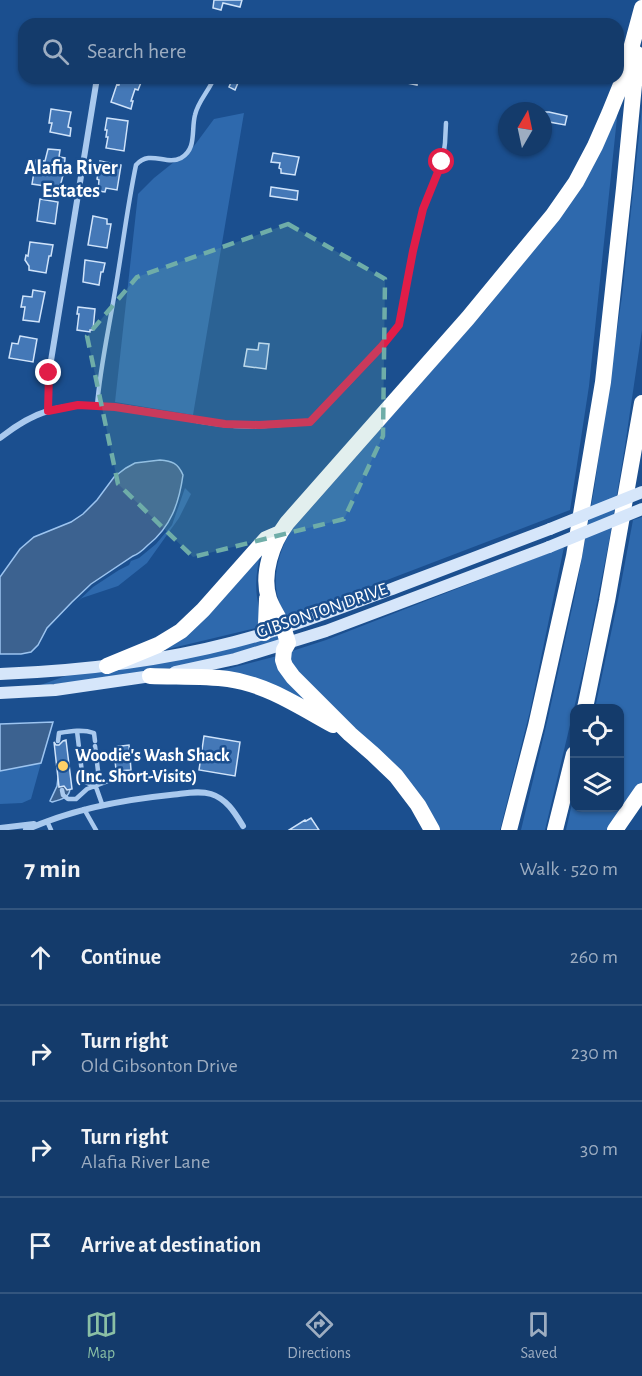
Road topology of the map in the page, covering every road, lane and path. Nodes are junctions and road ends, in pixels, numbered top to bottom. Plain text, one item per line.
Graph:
1 (642, 7) edge
2 (624, 74) edge
3 (96, 84) edge
4 (210, 84) edge
5 (621, 84) edge
6 (446, 123) dead end
7 (642, 403) edge
8 (97, 406) junction
9 (48, 411) junction
10 (310, 422) joint
11 (0, 438) edge
12 (642, 492) edge
13 (642, 510) edge
14 (280, 533) junction
15 (268, 595) junction
16 (264, 633) junction
17 (286, 635) junction
18 (107, 666) junction
19 (0, 674) edge
20 (150, 676) junction
21 (0, 693) edge
22 (586, 704) edge
23 (76, 731) junction
24 (350, 734) junction
25 (58, 741) dead end
26 (573, 758) edge
27 (111, 780) dead end
28 (96, 787) junction
29 (62, 790) dead end
30 (642, 791) edge
31 (102, 804) junction
32 (84, 809) junction
33 (44, 822) junction
34 (243, 826) dead end
35 (0, 828) edge
36 (26, 830) edge
37 (51, 830) edge
38 (96, 830) edge
39 (432, 830) edge
40 (509, 830) edge
41 (555, 830) edge
42 (615, 830) edge

1 - 2 highway
1 - 40 highway
3 - 9 street
4 - 8 lane
5 - 14 highway
6 - 10 lane
7 - 22 highway
8 - 9 street
8 - 10 street
9 - 11 street
12 - 17 main road, GIBSONTON DRIVE, bridge
13 - 17 main road, GIBSONTON DRIVE, bridge
14 - 15 highway
14 - 18 highway
15 - 16 highway
15 - 17 highway
16 - 17 main road, GIBSONTON DRIVE
16 - 18 main road, GIBSONTON DRIVE
17 - 20 main road, GIBSONTON DRIVE
17 - 24 highway
18 - 19 main road, GIBSONTON DRIVE
20 - 21 main road, GIBSONTON DRIVE
20 - 24 highway
23 - 25 lane
23 - 28 lane
23 - 28 lane
24 - 39 highway
26 - 41 highway
27 - 28 lane
28 - 29 lane
28 - 31 lane
30 - 42 highway
31 - 32 street
31 - 34 street
32 - 33 street
32 - 38 lane
33 - 35 street
33 - 36 street
33 - 37 lane

